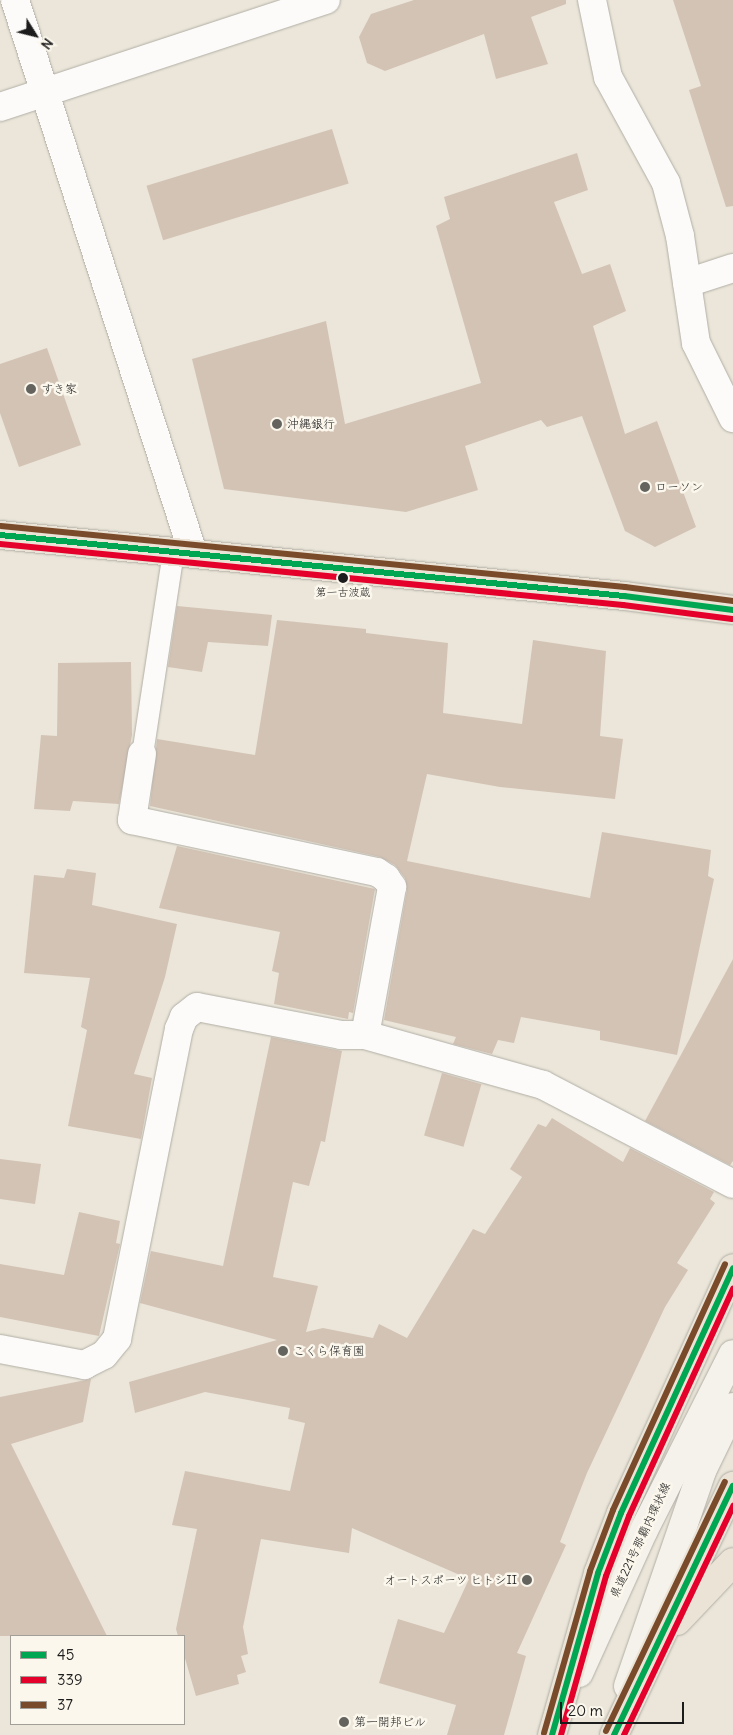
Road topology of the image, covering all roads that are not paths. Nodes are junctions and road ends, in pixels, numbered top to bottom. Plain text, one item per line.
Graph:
1 (15, 0) edge
2 (326, 0) edge
3 (592, 0) edge
4 (45, 93) junction
5 (0, 107) edge
6 (733, 268) edge
7 (687, 283) junction
8 (733, 418) edge
9 (0, 535) edge
10 (183, 552) junction
11 (733, 610) edge
12 (142, 754) joint
13 (365, 1035) junction
14 (733, 1184) edge
15 (733, 1268) edge
16 (0, 1349) edge
17 (733, 1354) edge
18 (733, 1407) edge
19 (733, 1486) edge
20 (733, 1562) edge
21 (659, 1641) junction
22 (553, 1732) edge
23 (613, 1735) edge

1 - 4 street
2 - 4 street
3 - 7 street
4 - 5 street
4 - 10 street
6 - 7 street
7 - 8 street
9 - 10 highway
10 - 11 highway
10 - 12 lane
12 - 13 street
13 - 14 street
13 - 16 street
15 - 22 highway
17 - 22 main road, 県道221号那覇内環状線
18 - 23 main road
19 - 21 highway
20 - 21 highway
21 - 23 highway

